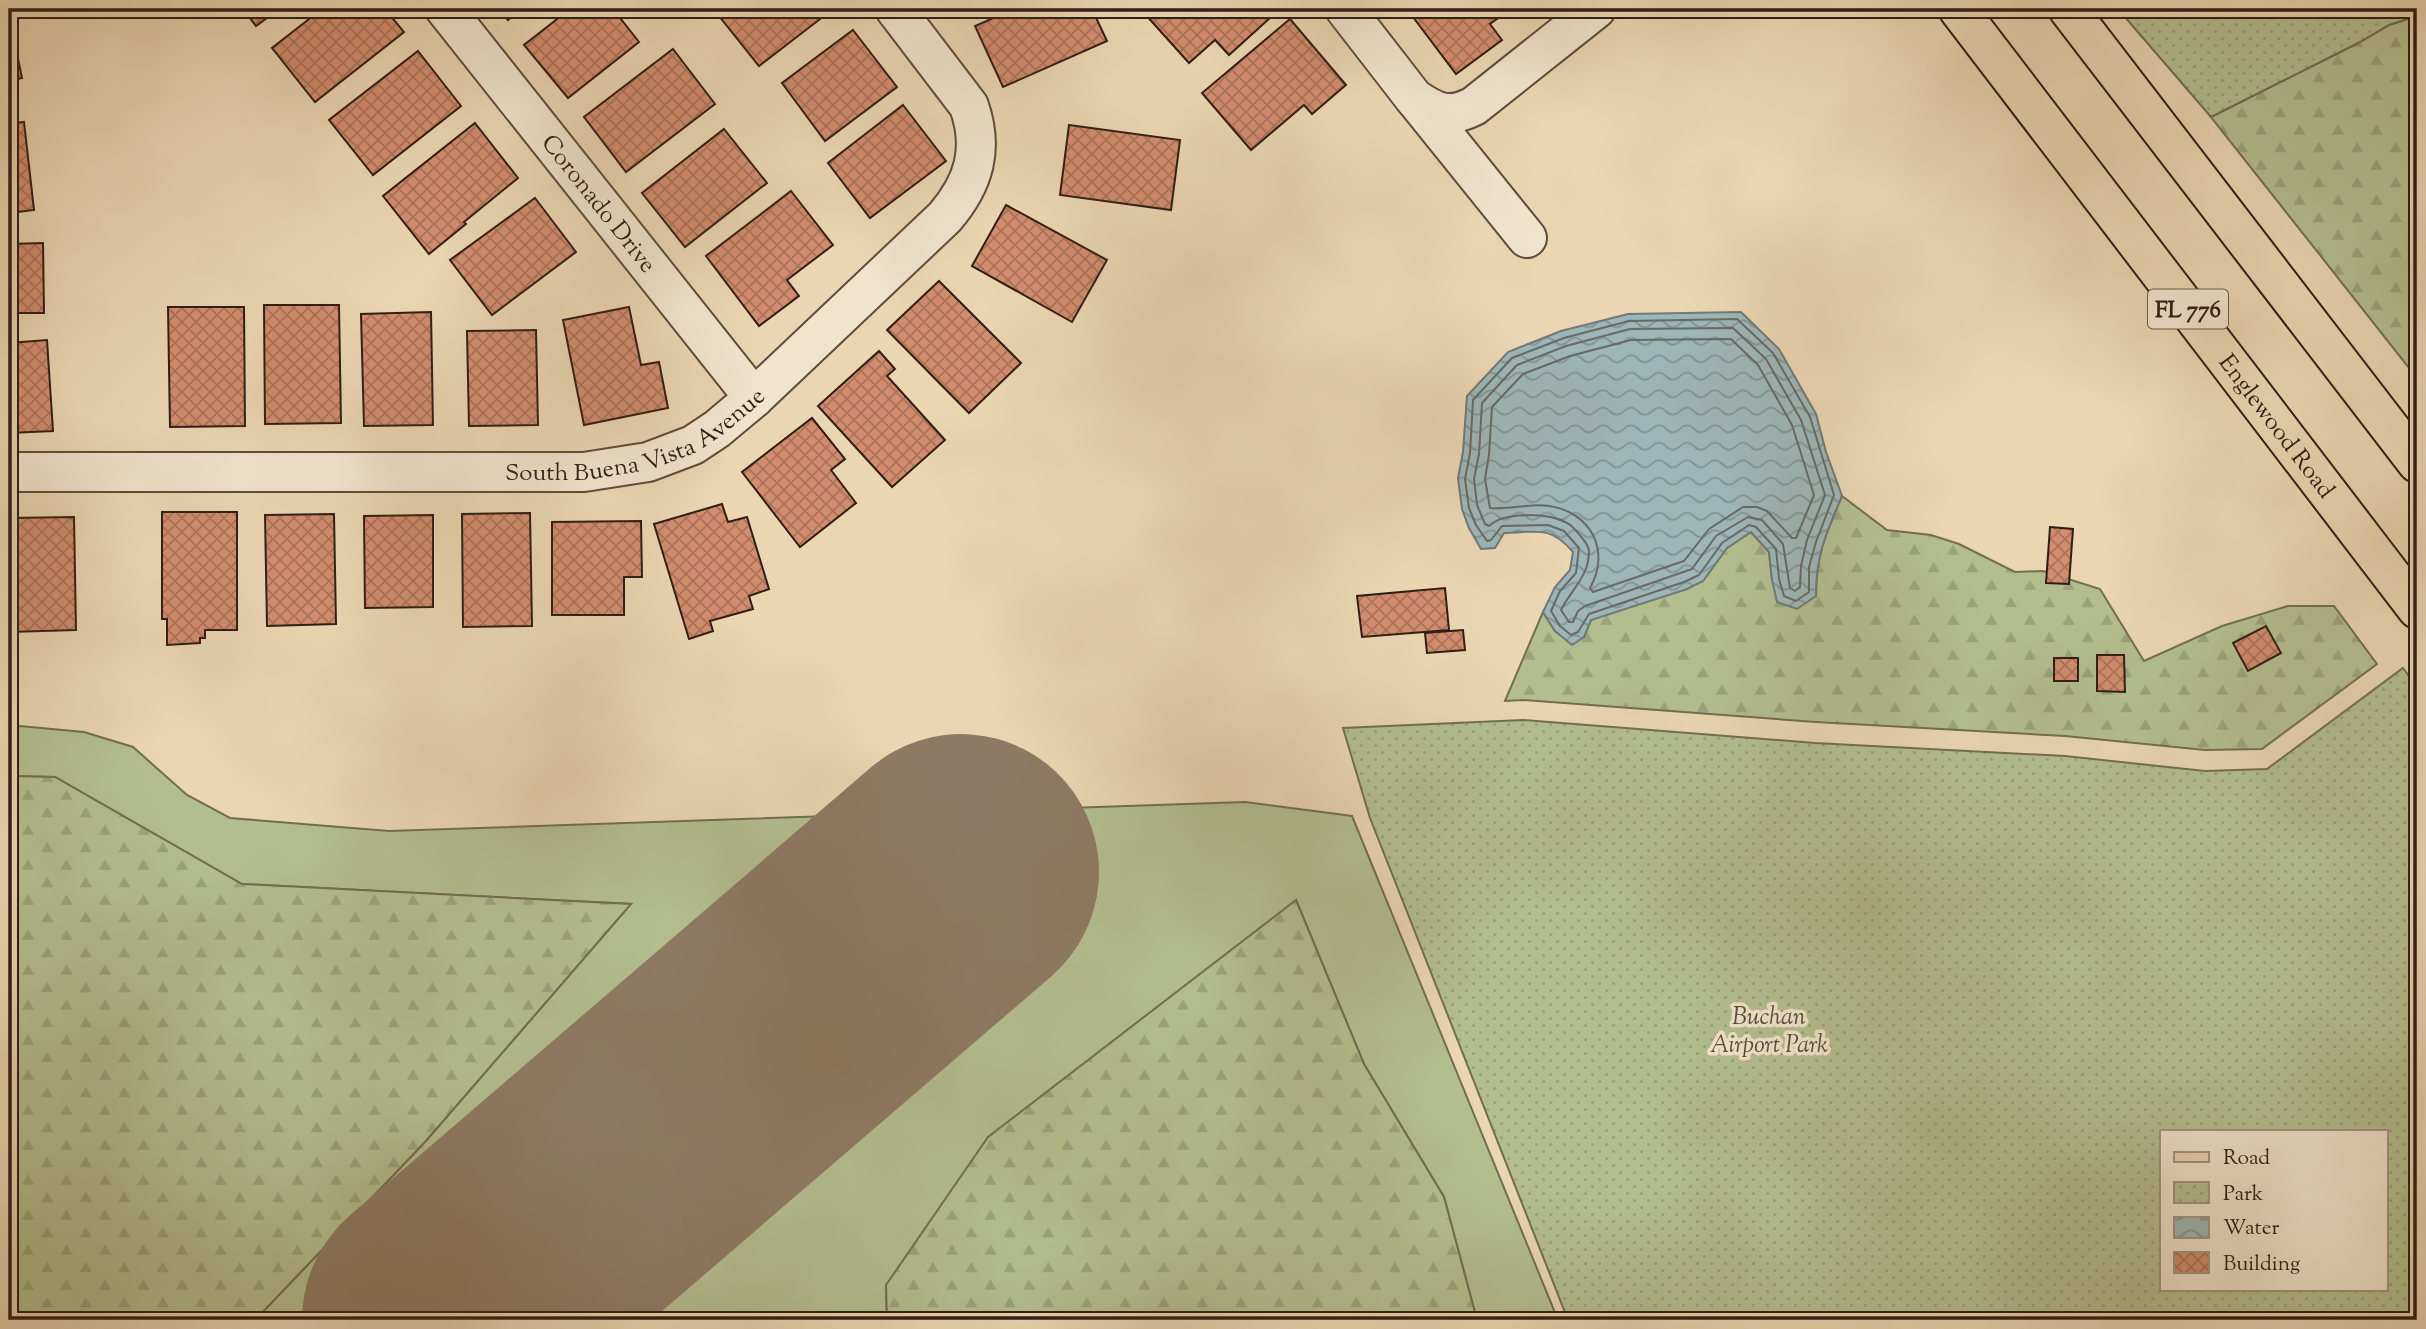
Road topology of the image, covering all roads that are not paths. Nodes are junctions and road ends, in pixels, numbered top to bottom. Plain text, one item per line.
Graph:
1 (445, 9) edge
2 (895, 9) edge
3 (1345, 9) edge
4 (1596, 9) edge
5 (1958, 9) edge
6 (2068, 9) edge
7 (1428, 105) junction
8 (1527, 238) dead end
9 (754, 398) junction
10 (2417, 463) edge
11 (9, 472) edge
12 (2417, 609) edge

1 - 9 street, Coronado Drive
2 - 9 street, South Buena Vista Avenue
3 - 7 street
4 - 7 street
5 - 12 main road, Englewood Road / FL 776
6 - 10 main road
7 - 8 street
9 - 11 street, South Buena Vista Avenue

